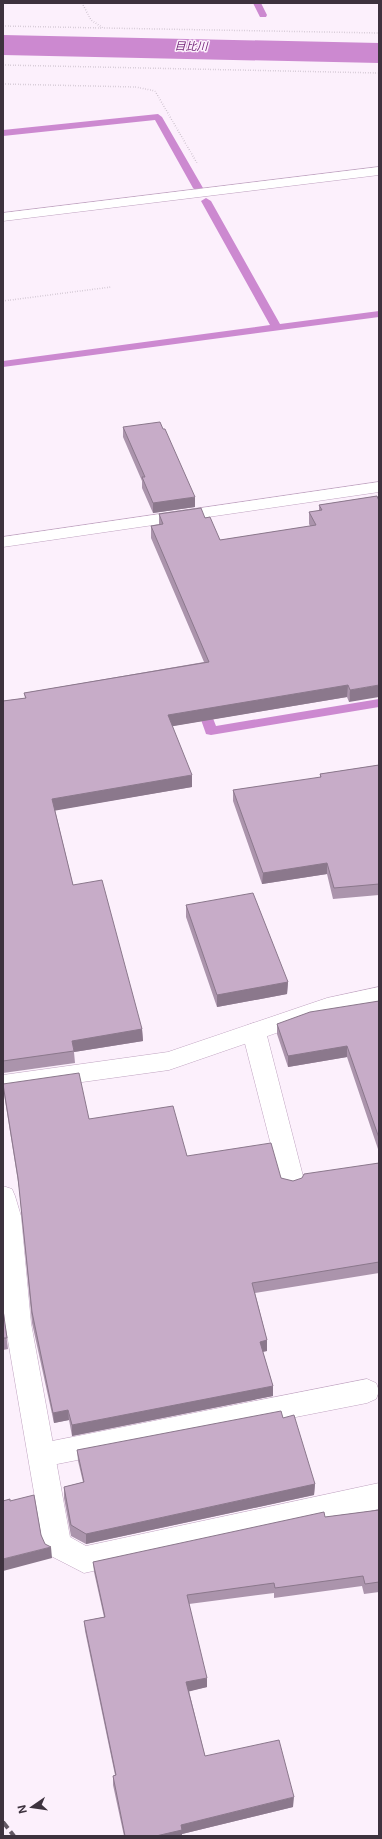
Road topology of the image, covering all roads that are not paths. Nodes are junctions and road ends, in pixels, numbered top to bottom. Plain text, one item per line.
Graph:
1 (379, 172) edge
2 (3, 217) edge
3 (379, 487) edge
4 (3, 542) edge
5 (379, 995) edge
6 (254, 1032) junction
7 (3, 1084) edge
8 (292, 1180) edge
9 (3, 1196) edge
10 (367, 1391) dead end
11 (42, 1455) junction
12 (379, 1496) edge

1 - 2 street
3 - 4 street
5 - 6 street
6 - 7 street
6 - 8 street
9 - 11 street
10 - 11 street
11 - 12 street

